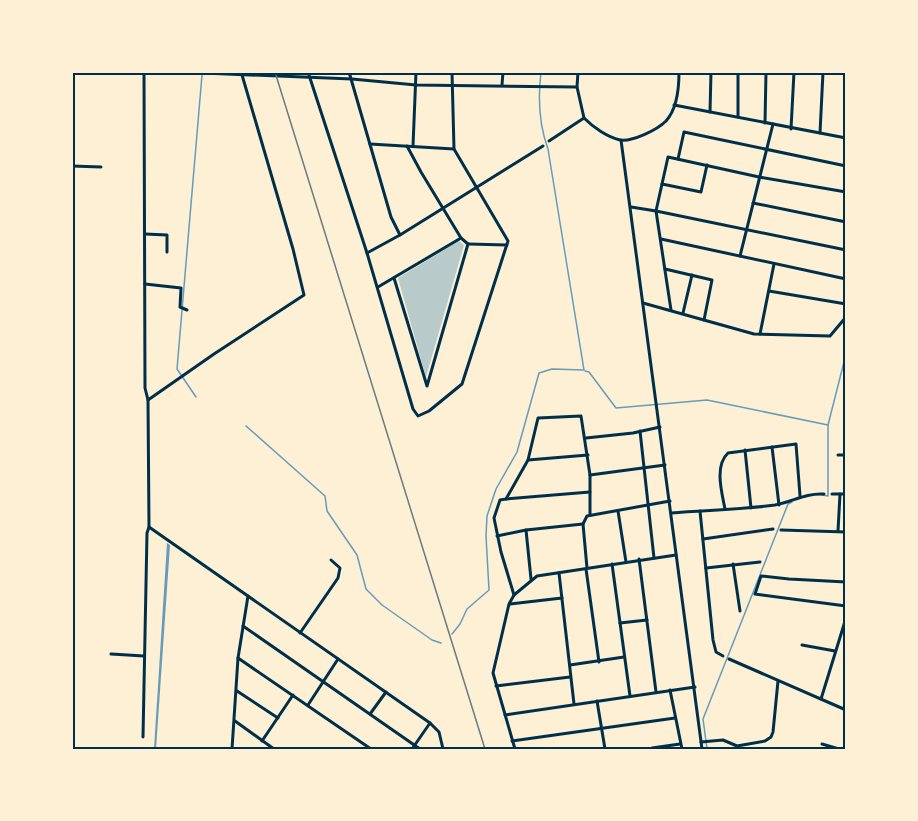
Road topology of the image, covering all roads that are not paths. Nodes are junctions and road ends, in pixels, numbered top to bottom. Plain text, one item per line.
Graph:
1 (144, 72) edge
2 (178, 72) edge
3 (308, 72) edge
4 (349, 72) edge
5 (416, 72) edge
6 (452, 72) edge
7 (503, 72) edge
8 (578, 72) edge
9 (679, 72) edge
10 (711, 72) edge
11 (738, 72) edge
12 (766, 72) edge
13 (794, 72) edge
14 (822, 72) edge
15 (242, 75) junction
16 (310, 77) junction
17 (352, 79) junction
18 (416, 85) junction
19 (452, 85) junction
20 (502, 85) junction
21 (577, 87) junction
22 (674, 105) junction
23 (711, 112) junction
24 (738, 117) junction
25 (584, 118) junction
26 (765, 123) junction
27 (772, 124) junction
28 (791, 129) junction
29 (820, 134) junction
30 (846, 138) edge
31 (621, 140) junction
32 (549, 141) dead end
33 (370, 144) junction
34 (407, 146) junction
35 (413, 146) junction
36 (543, 146) dead end
37 (454, 149) junction
38 (766, 150) junction
39 (678, 159) junction
40 (707, 165) junction
41 (72, 166) edge
42 (846, 166) edge
43 (101, 167) dead end
44 (759, 177) junction
45 (662, 184) junction
46 (478, 187) junction
47 (846, 192) edge
48 (753, 203) junction
49 (631, 207) junction
50 (443, 208) junction
51 (656, 211) junction
52 (846, 222) edge
53 (746, 229) junction
54 (145, 234) junction
55 (400, 235) junction
56 (461, 238) junction
57 (661, 239) junction
58 (468, 244) junction
59 (507, 245) junction
60 (846, 250) edge
61 (167, 252) dead end
62 (367, 253) junction
63 (740, 256) junction
64 (774, 264) junction
65 (665, 270) junction
66 (692, 275) junction
67 (394, 278) junction
68 (846, 279) edge
69 (145, 284) junction
70 (378, 287) junction
71 (769, 291) junction
72 (643, 303) junction
73 (846, 304) edge
74 (187, 310) dead end
75 (671, 310) junction
76 (683, 313) junction
77 (846, 317) edge
78 (704, 320) junction
79 (760, 334) junction
80 (148, 400) junction
81 (660, 427) junction
82 (640, 431) junction
83 (586, 438) junction
84 (772, 447) junction
85 (745, 450) junction
86 (588, 455) junction
87 (838, 455) dead end
88 (846, 455) edge
89 (528, 460) junction
90 (665, 465) junction
91 (643, 468) junction
92 (590, 475) junction
93 (590, 492) junction
94 (824, 494) dead end
95 (832, 494) dead end
96 (840, 494) junction
97 (846, 494) edge
98 (800, 496) junction
99 (506, 499) junction
100 (670, 501) junction
101 (779, 505) junction
102 (648, 506) junction
103 (752, 508) junction
104 (618, 510) junction
105 (725, 510) junction
106 (699, 511) junction
107 (671, 513) junction
108 (590, 515) junction
109 (583, 524) junction
110 (149, 526) junction
111 (773, 529) dead end
112 (526, 530) junction
113 (781, 530) dead end
114 (838, 532) junction
115 (846, 532) edge
116 (497, 536) junction
117 (702, 539) junction
118 (676, 555) junction
119 (654, 558) junction
120 (331, 560) dead end
121 (639, 560) junction
122 (626, 562) junction
123 (760, 562) dead end
124 (612, 564) junction
125 (733, 564) junction
126 (586, 568) junction
127 (706, 568) junction
128 (559, 573) junction
129 (531, 579) junction
130 (846, 582) edge
131 (514, 595) junction
132 (248, 596) junction
133 (562, 598) junction
134 (509, 604) junction
135 (846, 606) edge
136 (740, 611) dead end
137 (846, 618) edge
138 (648, 620) junction
139 (620, 623) junction
140 (243, 626) junction
141 (300, 633) junction
142 (801, 645) dead end
143 (836, 651) junction
144 (111, 654) dead end
145 (144, 656) junction
146 (723, 656) dead end
147 (624, 657) junction
148 (238, 658) junction
149 (338, 659) junction
150 (729, 659) dead end
151 (598, 662) junction
152 (569, 665) junction
153 (570, 677) junction
154 (778, 681) junction
155 (323, 682) junction
156 (496, 686) junction
157 (695, 687) junction
158 (670, 690) junction
159 (237, 691) junction
160 (386, 692) junction
161 (656, 692) junction
162 (293, 695) junction
163 (630, 696) junction
164 (820, 699) junction
165 (597, 701) junction
166 (574, 704) junction
167 (308, 705) junction
168 (846, 710) edge
169 (370, 714) junction
170 (505, 715) junction
171 (278, 718) junction
172 (675, 718) junction
173 (235, 722) junction
174 (430, 723) junction
175 (601, 727) junction
176 (142, 736) dead end
177 (262, 741) junction
178 (512, 741) junction
179 (705, 742) junction
180 (680, 744) junction
181 (822, 744) dead end
182 (413, 747) edge
183 (232, 749) edge
184 (274, 749) edge
185 (371, 749) edge
186 (420, 749) edge
187 (443, 749) edge
188 (515, 749) edge
189 (605, 749) edge
190 (651, 749) edge
191 (682, 749) edge
192 (702, 749) edge
193 (839, 749) edge

1 - 54 street
2 - 15 street
3 - 16 street
4 - 17 street
5 - 18 street
6 - 19 street
7 - 20 street
8 - 21 street
9 - 22 street
10 - 23 street
11 - 24 street
12 - 26 street
13 - 28 street
14 - 29 street
15 - 16 street
15 - 80 street
16 - 17 street
16 - 62 street
17 - 18 street
17 - 33 street
18 - 19 street
18 - 35 street
19 - 20 street
19 - 37 street
20 - 21 street
21 - 25 street
22 - 23 street
22 - 31 street
23 - 24 street
24 - 26 street
25 - 31 street
25 - 32 street
26 - 27 street
27 - 28 street
27 - 38 street
28 - 29 street
29 - 30 street
31 - 49 street
33 - 34 street
33 - 55 street
34 - 35 street
34 - 50 street
35 - 37 street
36 - 46 street
37 - 46 street
38 - 39 street
38 - 42 street
38 - 44 street
39 - 40 street
39 - 45 street
40 - 44 street
40 - 45 street
41 - 43 street
44 - 47 street
44 - 48 street
45 - 51 street
46 - 50 street
46 - 59 street
48 - 52 street
48 - 53 street
49 - 51 street
49 - 72 street
50 - 55 street
50 - 56 street
51 - 53 street
51 - 57 street
53 - 60 street
53 - 63 street
54 - 61 street
54 - 69 street
55 - 62 street
56 - 58 street
56 - 67 street
57 - 63 street
57 - 65 street
58 - 59 street
58 - 67 street
59 - 70 street
62 - 70 street
63 - 64 street
64 - 68 street
64 - 71 street
65 - 66 street
65 - 75 street
66 - 76 street
66 - 78 street
67 - 70 street
69 - 74 street
69 - 80 street
71 - 73 street
71 - 79 street
72 - 75 street
72 - 81 street
75 - 76 street
76 - 78 street
77 - 79 street
78 - 79 street
80 - 110 street
81 - 82 street
81 - 90 street
82 - 83 street
82 - 91 street
83 - 86 street
83 - 89 street
84 - 85 street
84 - 98 street
84 - 101 street
85 - 103 street
85 - 105 street
86 - 89 street
86 - 92 street
87 - 88 street
89 - 99 street
90 - 91 street
90 - 100 street
91 - 92 street
91 - 102 street
92 - 93 street
93 - 99 street
93 - 108 street
94 - 98 street
95 - 96 street
96 - 97 street
96 - 114 street
98 - 101 street
99 - 116 street
100 - 102 street
100 - 107 street
101 - 103 street
102 - 104 street
102 - 119 street
103 - 105 street
104 - 108 street
104 - 122 street
105 - 106 street
106 - 107 street
106 - 117 street
107 - 118 street
108 - 109 street
109 - 112 street
109 - 126 street
110 - 132 street
110 - 145 street
111 - 117 street
112 - 116 street
112 - 129 street
113 - 114 street
114 - 115 street
116 - 131 street
117 - 127 street
118 - 119 street
118 - 157 street
119 - 121 street
120 - 141 street
121 - 122 street
121 - 138 street
122 - 124 street
123 - 125 street
124 - 126 street
124 - 139 street
125 - 127 street
125 - 136 street
126 - 128 street
126 - 151 street
127 - 146 street
128 - 129 street
128 - 133 street
129 - 131 street
130 - 135 street
131 - 134 street
132 - 140 street
132 - 141 street
133 - 134 street
133 - 152 street
134 - 156 street
137 - 143 street
138 - 139 street
138 - 161 street
139 - 147 street
140 - 148 street
140 - 155 street
141 - 149 street
142 - 143 street
143 - 164 street
144 - 145 street
145 - 176 street
147 - 151 street
147 - 163 street
148 - 159 street
148 - 162 street
149 - 155 street
149 - 160 street
150 - 154 street
151 - 152 street
152 - 153 street
153 - 156 street
153 - 166 street
154 - 164 street
154 - 179 street
155 - 167 street
155 - 169 street
156 - 170 street
157 - 158 street
157 - 179 street
158 - 161 street
158 - 172 street
159 - 171 street
159 - 173 street
160 - 169 street
160 - 174 street
161 - 163 street
162 - 167 street
162 - 171 street
163 - 165 street
164 - 168 street
165 - 166 street
165 - 175 street
166 - 170 street
167 - 185 street
169 - 182 street
170 - 178 street
171 - 177 street
172 - 175 street
172 - 180 street
173 - 177 street
173 - 183 street
174 - 182 street
174 - 187 street
175 - 178 street
175 - 189 street
177 - 184 street
178 - 188 street
179 - 192 street
180 - 190 street
180 - 191 street
181 - 193 street
182 - 186 street

